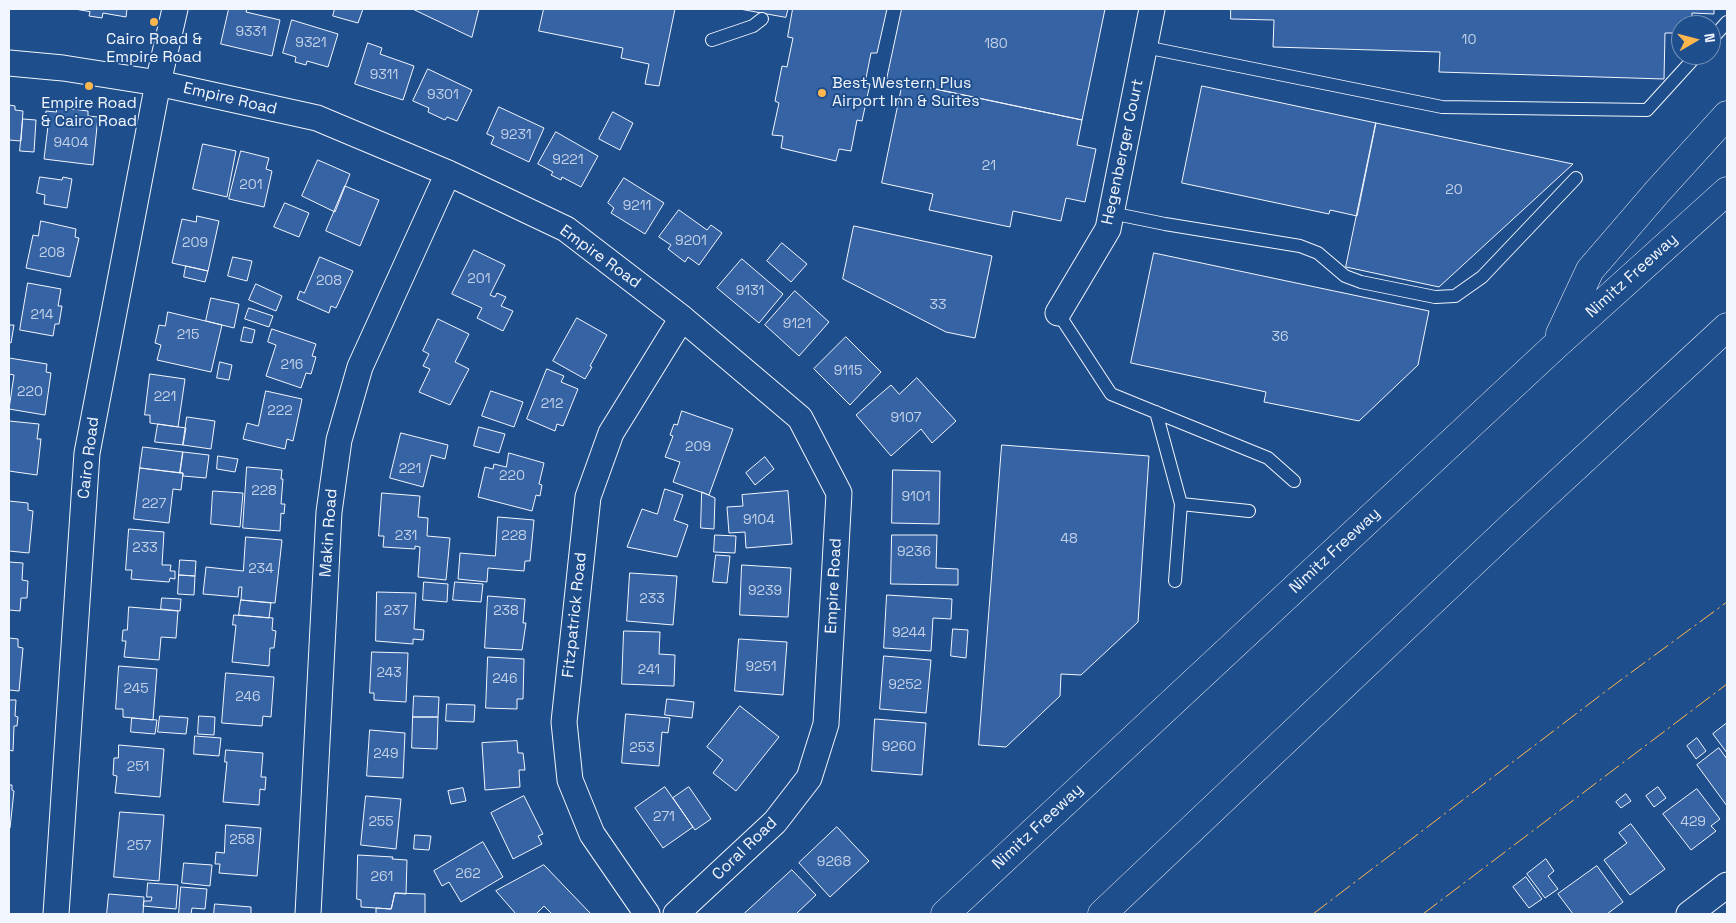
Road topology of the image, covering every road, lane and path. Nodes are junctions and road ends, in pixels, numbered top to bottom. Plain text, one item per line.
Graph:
1 (175, 9) edge
2 (1152, 9) edge
3 (762, 19) dead end
4 (712, 40) dead end
5 (1145, 47) junction
6 (9, 63) edge
7 (1688, 65) edge
8 (158, 83) junction
9 (1727, 114) edge
10 (448, 173) junction
11 (1576, 178) dead end
12 (1727, 190) edge
13 (1111, 214) junction
14 (1058, 313) joint
15 (682, 318) junction
16 (1727, 327) edge
17 (1727, 346) edge
18 (1554, 347) junction
19 (1156, 412) junction
20 (1294, 481) dead end
21 (1181, 504) junction
22 (1249, 511) dead end
23 (1516, 522) junction
24 (1176, 581) dead end
25 (809, 778) joint
26 (1727, 885) edge
27 (56, 914) edge
28 (308, 914) edge
29 (647, 914) edge
30 (676, 914) edge
31 (945, 914) edge
32 (1102, 914) edge
33 (1689, 914) edge

1 - 8 street, Cairo Road
2 - 5 street, Hegenberger Court
3 - 4 lane
5 - 7 lane
5 - 13 street, Hegenberger Court
6 - 8 street, Empire Road
8 - 10 street, Empire Road
8 - 27 street, Cairo Road
9 - 18 highway
10 - 15 street, Empire Road
10 - 28 street, Makin Road
11 - 13 lane
12 - 18 highway, Nimitz Freeway
13 - 14 street, Hegenberger Court
14 - 19 lane
15 - 25 street, Empire Road
15 - 29 street, Fitzpatrick Road
16 - 23 highway
17 - 23 highway
18 - 31 highway, Nimitz Freeway
19 - 20 lane
19 - 21 lane
21 - 22 lane
21 - 24 lane
23 - 32 highway
25 - 30 street, Coral Road
26 - 33 street

